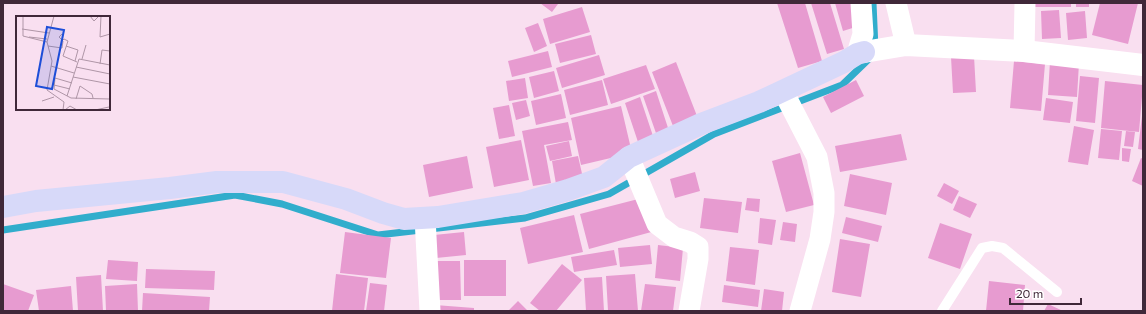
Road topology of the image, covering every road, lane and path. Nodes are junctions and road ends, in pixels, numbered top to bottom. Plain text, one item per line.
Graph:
1 (861, 3) edge
2 (896, 3) edge
3 (1025, 3) edge
4 (902, 46) junction
5 (1024, 51) junction
6 (861, 53) junction
7 (1143, 65) edge
8 (785, 94) junction
9 (632, 163) junction
10 (3, 208) edge
11 (425, 220) junction
12 (1057, 292) dead end
13 (430, 311) edge
14 (689, 311) edge
15 (800, 311) edge
16 (942, 311) edge

1 - 6 street
2 - 4 street
3 - 5 street
4 - 5 street
4 - 6 street
5 - 7 street
6 - 8 main road
8 - 9 main road
8 - 15 street
9 - 11 main road
9 - 14 street
10 - 11 main road
11 - 13 street
12 - 16 lane

